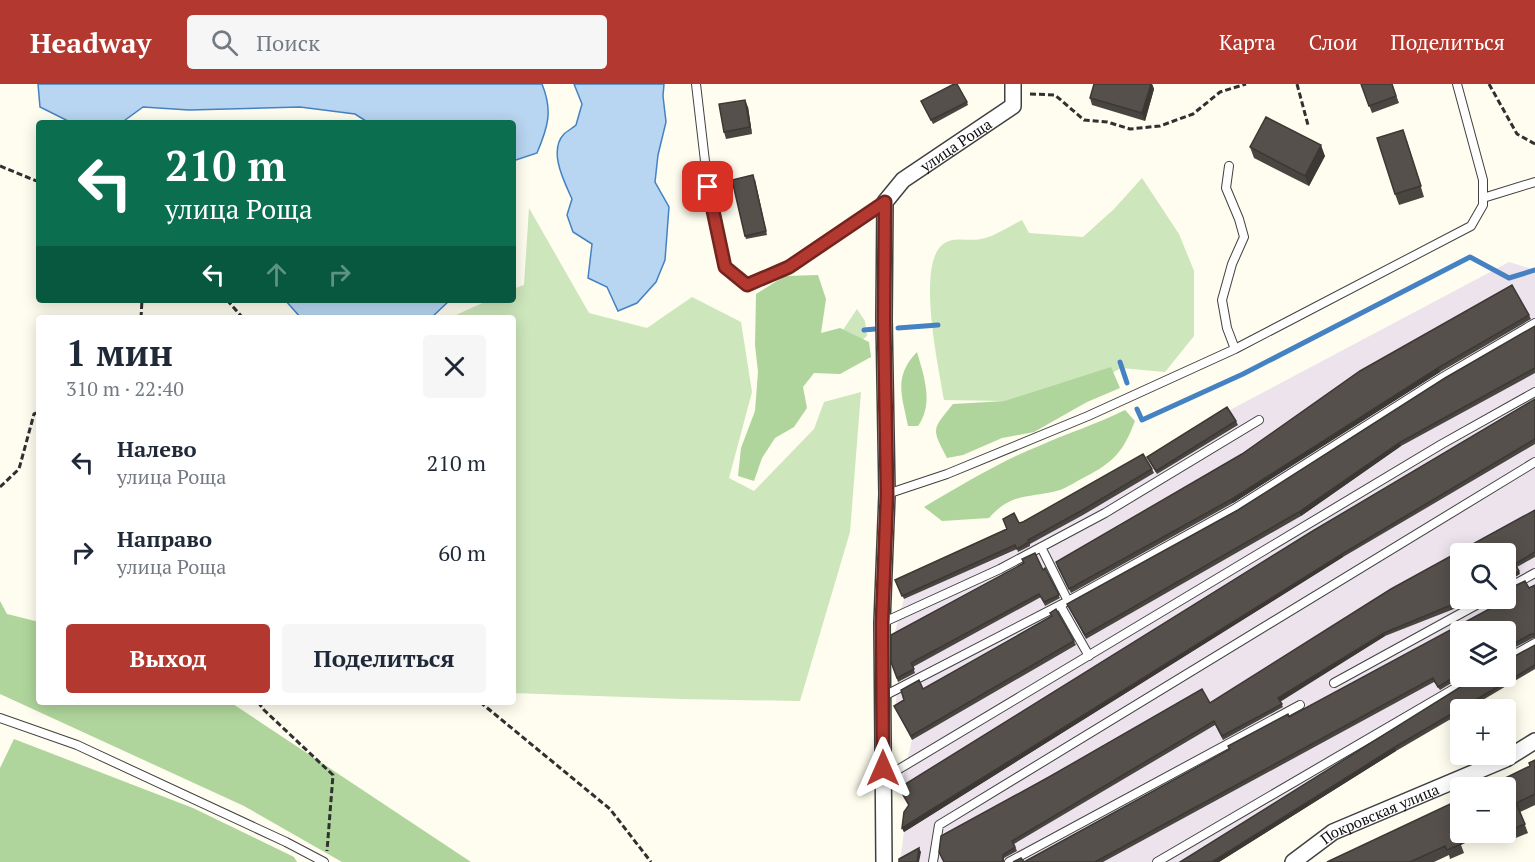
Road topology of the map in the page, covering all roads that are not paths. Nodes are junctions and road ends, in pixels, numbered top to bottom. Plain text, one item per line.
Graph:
1 (696, 84) edge
2 (1457, 84) edge
3 (1013, 89) edge
4 (1229, 166) dead end
5 (1535, 182) edge
6 (1483, 198) junction
7 (885, 202) junction
8 (1535, 323) edge
9 (1235, 349) junction
10 (1535, 392) edge
11 (1259, 420) dead end
12 (1535, 462) edge
13 (887, 494) junction
14 (1041, 547) junction
15 (1535, 573) edge
16 (1516, 583) edge
17 (1068, 601) junction
18 (1060, 605) junction
19 (1469, 609) edge
20 (882, 623) junction
21 (1535, 642) edge
22 (1516, 653) edge
23 (1089, 656) junction
24 (1334, 683) dead end
25 (1457, 687) edge
26 (882, 697) junction
27 (1300, 705) dead end
28 (0, 718) edge
29 (1535, 741) edge
30 (883, 779) junction
31 (324, 862) edge
32 (884, 862) edge
33 (933, 862) edge
34 (1009, 862) edge
35 (1157, 862) edge
36 (1293, 862) edge

1 - 7 lane, улица Роща
2 - 6 lane
3 - 7 street, улица Роща
4 - 9 lane
5 - 6 lane
6 - 9 lane
7 - 13 street
8 - 17 lane
9 - 13 lane
10 - 23 lane
11 - 14 lane
12 - 33 lane
13 - 20 street
14 - 17 lane
14 - 20 lane
15 - 16 lane
17 - 18 lane
18 - 23 lane
18 - 26 lane
19 - 24 lane
20 - 26 street
21 - 22 lane
23 - 30 lane
25 - 35 lane
26 - 30 street
27 - 34 lane
28 - 31 lane
29 - 36 street, Покровская улица
30 - 32 street

